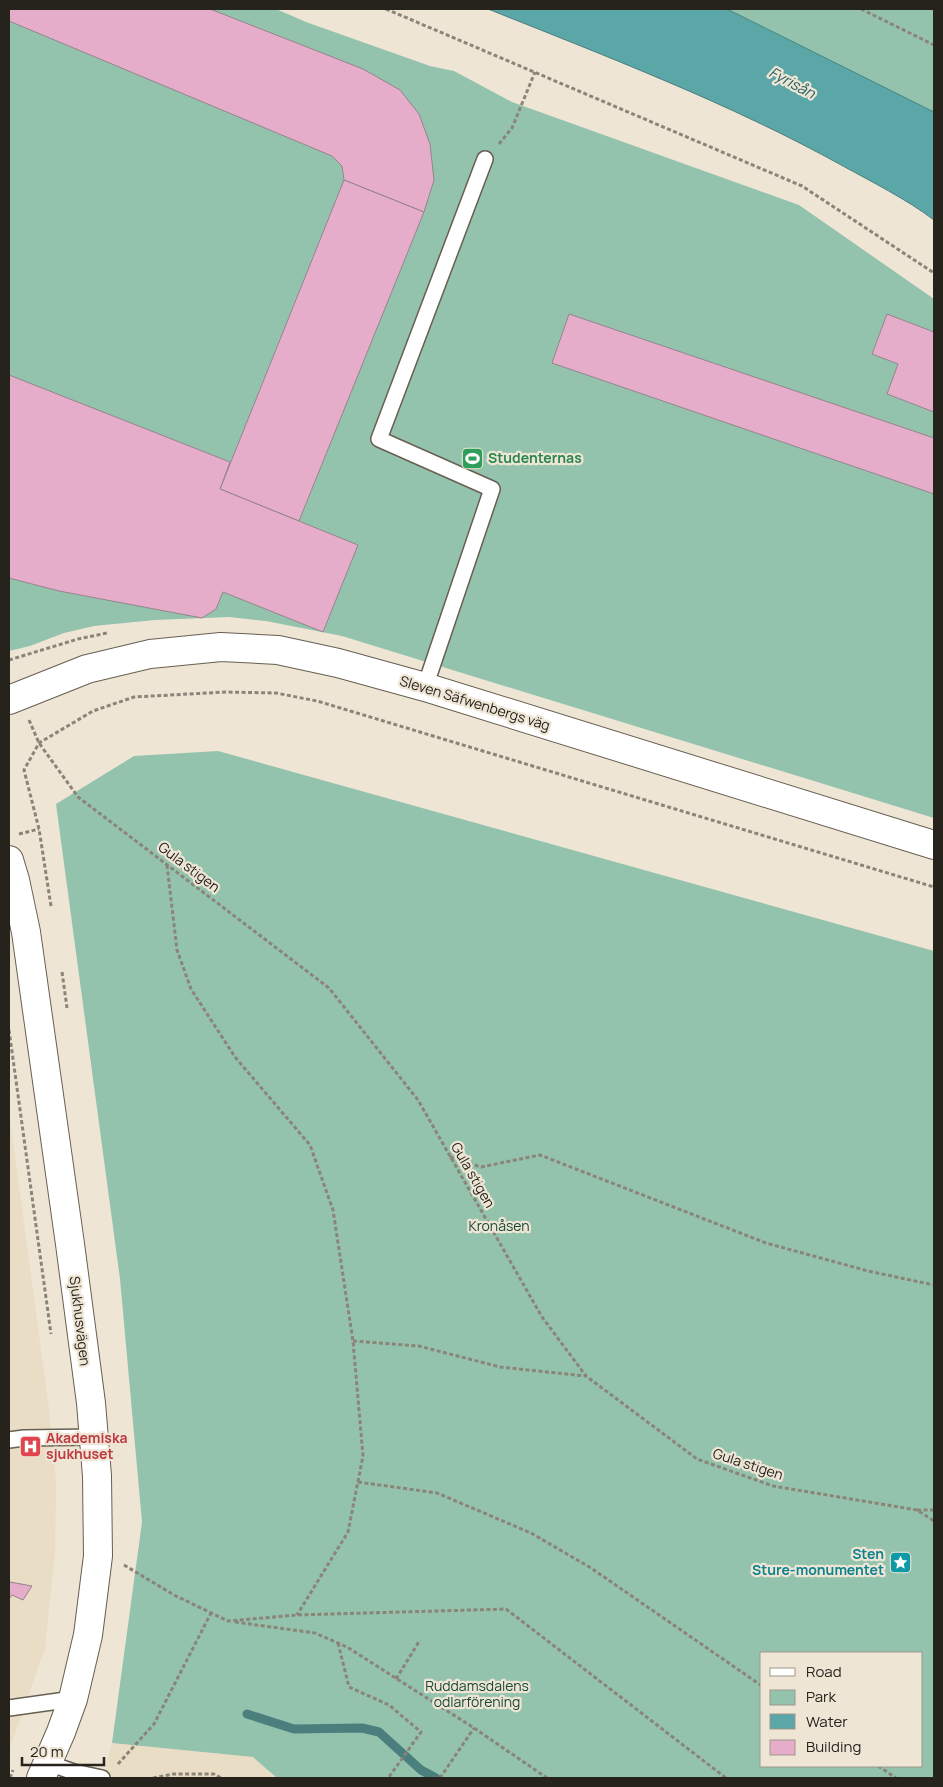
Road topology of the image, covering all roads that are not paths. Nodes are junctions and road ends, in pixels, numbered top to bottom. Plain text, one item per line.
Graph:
1 (485, 159) road end
2 (425, 687) junction
3 (9, 700) edge
4 (934, 845) edge
5 (12, 847) edge
6 (94, 1437) junction
7 (9, 1440) edge
8 (72, 1699) junction
9 (9, 1708) edge
10 (44, 1770) edge
11 (102, 1778) edge

1 - 2 lane
2 - 3 street, Sleven Säfwenbergs väg
2 - 4 street, Sleven Säfwenbergs väg
5 - 6 street, Sjukhusvägen
6 - 7 lane
6 - 8 street, Sjukhusvägen
8 - 9 lane
8 - 10 street, Sjukhusvägen
10 - 11 lane

